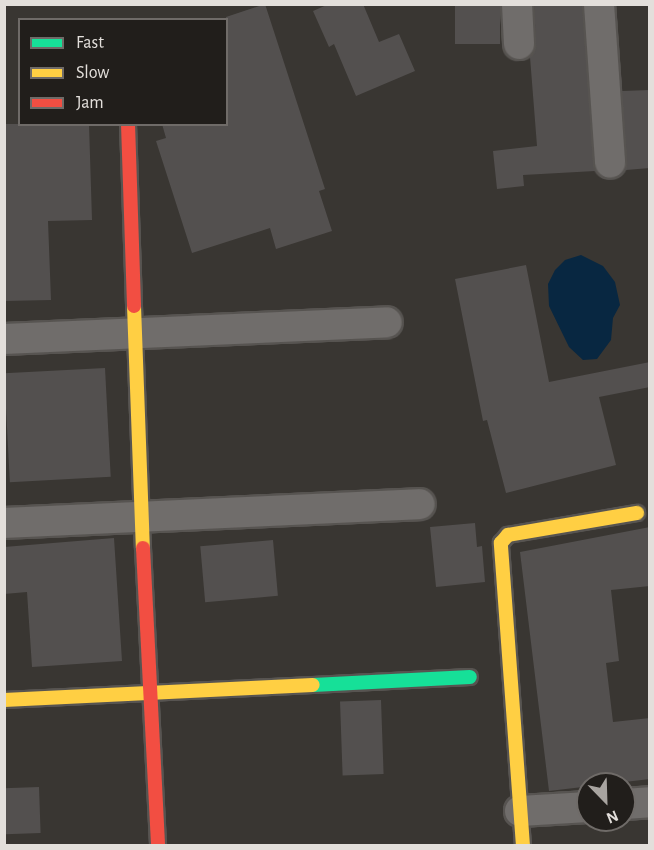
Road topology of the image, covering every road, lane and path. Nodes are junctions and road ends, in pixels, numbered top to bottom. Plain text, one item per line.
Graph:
1 (517, 4) edge
2 (599, 4) edge
3 (519, 44) dead end
4 (128, 126) edge
5 (610, 163) dead end
6 (387, 322) dead end
7 (135, 335) junction
8 (4, 339) edge
9 (420, 504) dead end
10 (637, 513) dead end
11 (141, 516) junction
12 (4, 523) edge
13 (470, 677) dead end
14 (151, 695) junction
15 (4, 700) edge
16 (576, 808) edge
17 (520, 811) junction
18 (158, 846) edge
19 (523, 846) edge

1 - 3 street
2 - 5 street
4 - 7 street
6 - 7 street
7 - 8 street
7 - 11 street
9 - 11 street
10 - 17 street
11 - 12 street
11 - 14 street
13 - 14 street
14 - 15 street
14 - 18 street
16 - 17 street
17 - 19 street

